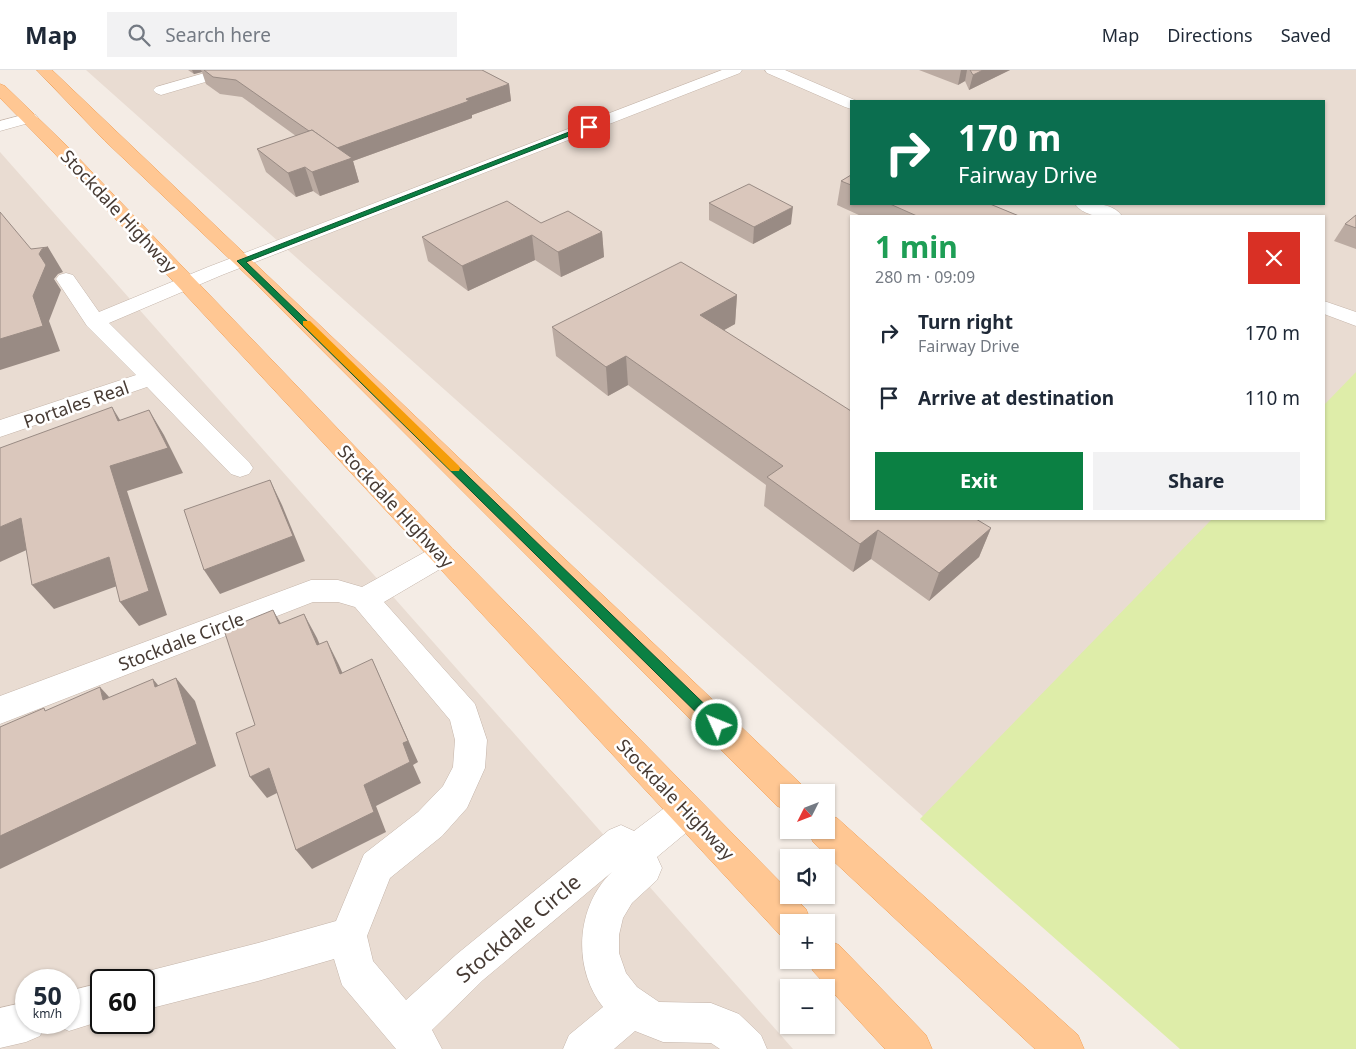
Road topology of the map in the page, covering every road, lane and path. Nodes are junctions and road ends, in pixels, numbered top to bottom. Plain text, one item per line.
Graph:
1 (44, 70) edge
2 (231, 70) edge
3 (736, 70) edge
4 (772, 70) edge
5 (0, 89) edge
6 (161, 90) dead end
7 (850, 104) edge
8 (30, 118) junction
9 (0, 126) edge
10 (1086, 205) edge
11 (1111, 215) edge
12 (241, 261) junction
13 (66, 279) dead end
14 (186, 282) junction
15 (1325, 307) edge
16 (1356, 320) edge
17 (95, 321) junction
18 (151, 378) junction
19 (0, 429) edge
20 (240, 468) dead end
21 (442, 554) junction
22 (365, 599) junction
23 (0, 710) edge
24 (780, 786) edge
25 (687, 811) junction
26 (835, 839) edge
27 (632, 855) junction
28 (785, 914) edge
29 (348, 936) junction
30 (835, 968) edge
31 (155, 988) edge
32 (631, 1010) junction
33 (15, 1025) edge
34 (0, 1028) edge
35 (414, 1039) edge
36 (583, 1049) edge
37 (747, 1049) edge
38 (912, 1049) edge
39 (1064, 1049) edge

1 - 12 main road
2 - 6 street
3 - 12 street
4 - 7 street
5 - 8 main road, Stockdale Highway
8 - 9 street
8 - 14 main road, Stockdale Highway
10 - 11 street
12 - 14 street
12 - 24 main road
13 - 17 street
14 - 17 street
14 - 21 main road, Stockdale Highway
15 - 16 street
17 - 18 street
18 - 19 street, Portales Real
18 - 20 street
21 - 22 street
21 - 25 main road, Stockdale Highway
22 - 23 street, Stockdale Circle
22 - 29 street
25 - 27 street
25 - 28 main road, Stockdale Highway
26 - 39 main road
27 - 32 street
27 - 35 street, Stockdale Circle
29 - 31 street
29 - 35 street, Stockdale Circle
30 - 38 main road
32 - 36 street
32 - 37 street
33 - 34 street

